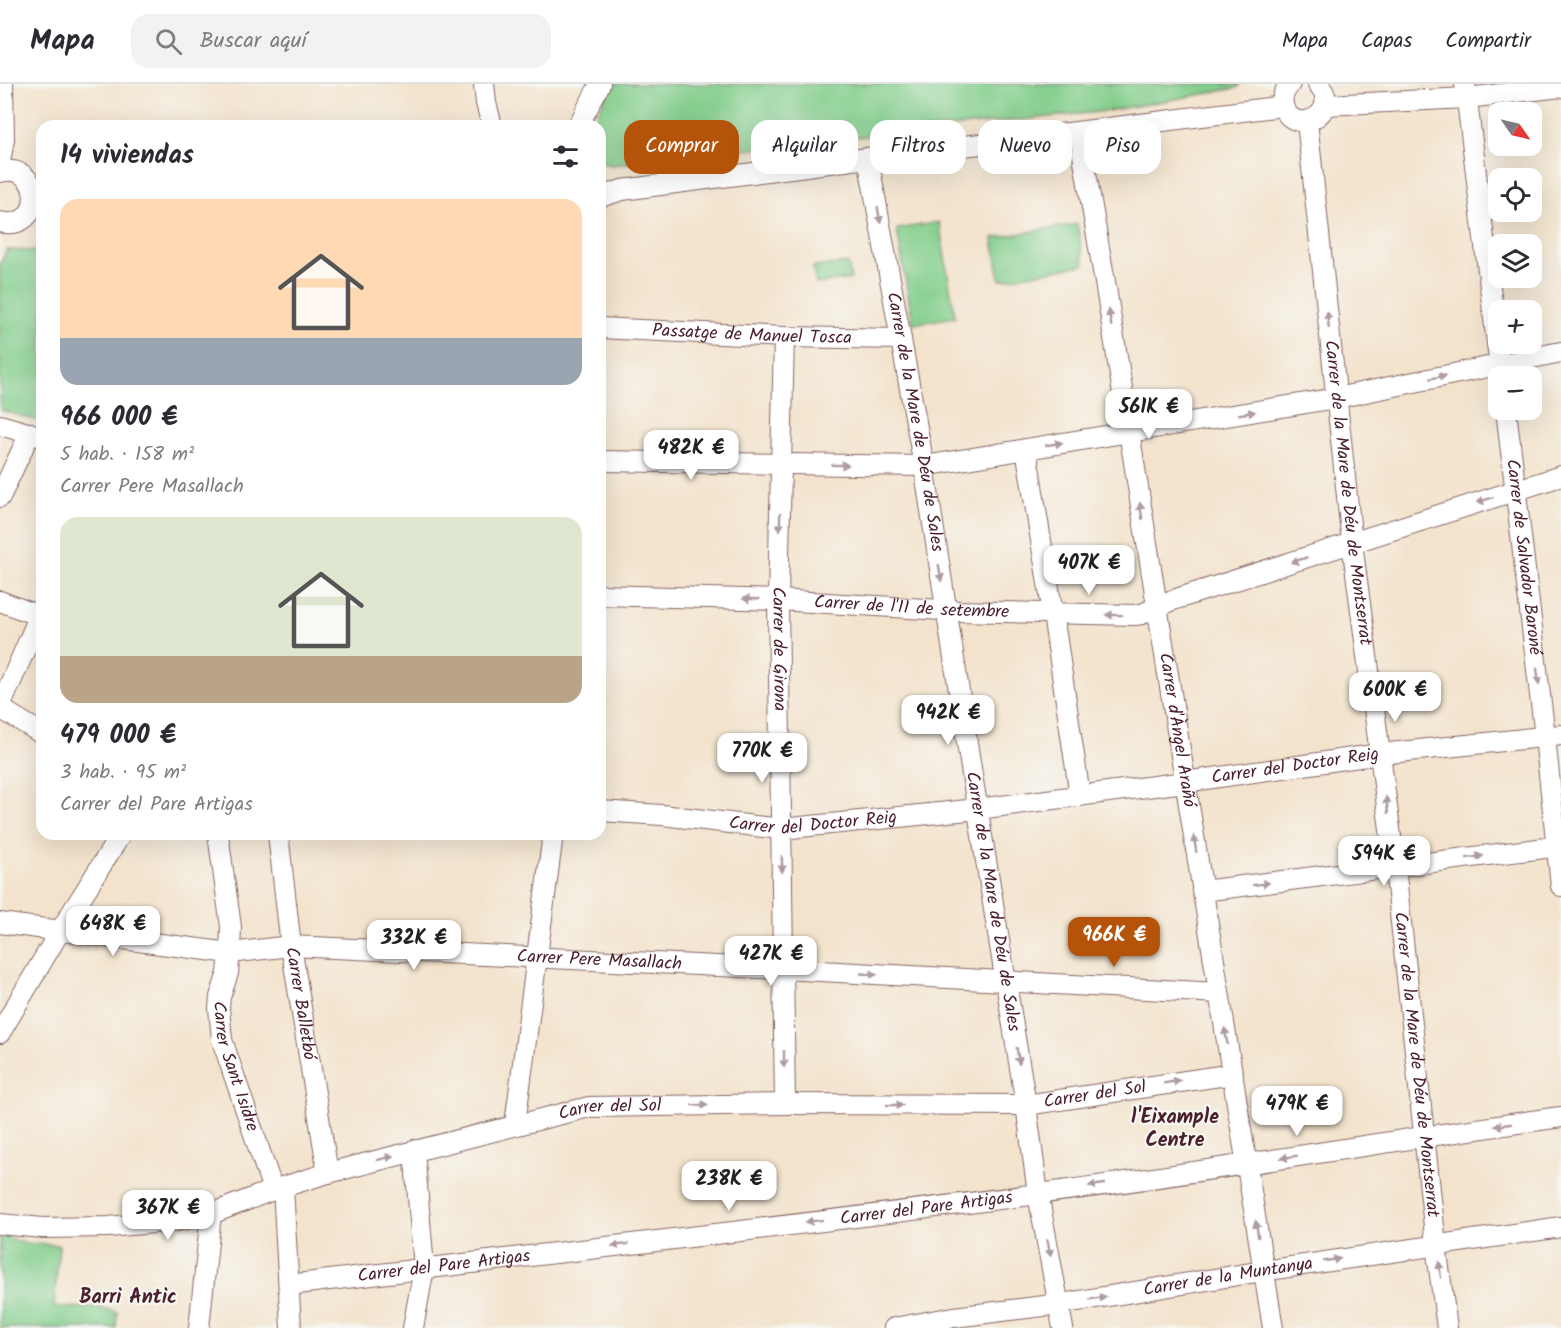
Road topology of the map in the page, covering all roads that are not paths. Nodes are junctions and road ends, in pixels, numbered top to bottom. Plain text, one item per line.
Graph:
1 (3, 84) edge
2 (600, 84) edge
3 (1290, 84) edge
4 (1318, 84) edge
5 (1561, 87) edge
6 (1466, 91) edge
7 (485, 94) edge
8 (1325, 105) junction
9 (1283, 106) junction
10 (481, 120) edge
11 (491, 120) edge
12 (581, 120) edge
13 (1307, 121) junction
14 (1079, 132) junction
15 (4, 139) junction
16 (868, 158) junction
17 (0, 162) edge
18 (23, 180) edge
19 (606, 184) edge
20 (622, 190) junction
21 (606, 195) edge
22 (34, 213) edge
23 (2, 226) edge
24 (606, 328) edge
25 (784, 337) junction
26 (901, 339) junction
27 (1561, 352) edge
28 (1500, 366) edge
29 (1514, 366) edge
30 (1488, 372) edge
31 (1336, 398) junction
32 (1507, 420) edge
33 (0, 425) edge
34 (1128, 432) junction
35 (36, 435) edge
36 (1026, 449) junction
37 (606, 461) edge
38 (782, 464) junction
39 (924, 466) junction
40 (1561, 476) edge
41 (1516, 490) junction
42 (0, 497) edge
43 (1352, 543) junction
44 (606, 595) edge
45 (778, 600) junction
46 (0, 601) edge
47 (1156, 607) junction
48 (945, 609) junction
49 (36, 612) edge
50 (1053, 614) junction
51 (36, 625) edge
52 (0, 707) edge
53 (36, 730) edge
54 (1553, 736) edge
55 (1380, 754) junction
56 (1185, 782) junction
57 (1080, 796) junction
58 (978, 809) junction
59 (606, 811) edge
60 (781, 829) junction
61 (117, 840) edge
62 (219, 840) edge
63 (279, 840) edge
64 (552, 840) edge
65 (1559, 846) edge
66 (1395, 867) junction
67 (1561, 886) edge
68 (1203, 891) junction
69 (0, 923) edge
70 (60, 931) junction
71 (291, 946) junction
72 (230, 953) junction
73 (537, 957) junction
74 (784, 969) junction
75 (1006, 981) junction
76 (1219, 993) junction
77 (0, 1034) edge
78 (1233, 1074) junction
79 (785, 1104) junction
80 (1026, 1105) junction
81 (1561, 1117) edge
82 (515, 1124) junction
83 (1425, 1136) junction
84 (414, 1150) junction
85 (1247, 1164) junction
86 (328, 1173) junction
87 (278, 1188) junction
88 (1038, 1194) junction
89 (211, 1214) junction
90 (0, 1224) edge
91 (1561, 1227) edge
92 (1437, 1245) junction
93 (424, 1268) junction
94 (1263, 1271) junction
95 (289, 1285) junction
96 (1059, 1304) junction
97 (199, 1328) edge
98 (291, 1328) edge
99 (413, 1328) edge
100 (894, 1328) edge
101 (1063, 1328) edge
102 (1273, 1328) edge
103 (1447, 1328) edge

1 - 15 street
2 - 12 street
3 - 9 street
4 - 8 street
5 - 6 street
6 - 8 street
6 - 28 street
7 - 10 street
7 - 11 street
8 - 13 street
9 - 13 street
9 - 14 street
31 -> 13 street, Carrer de la Mare de Déu de Montserrat
14 - 16 street
34 -> 14 street, Carrer d'Àngel Arañó
15 - 17 street
15 - 18 street
16 - 20 street
16 -> 26 street, Carrer de la Mare de Déu de Sales
18 - 22 street
19 - 20 street
20 - 21 street
22 - 23 street
24 - 25 street, Passatge de Manuel Tosca
25 - 26 street, Passatge de Manuel Tosca
25 - 38 street, Carrer de Girona
26 - 39 street, Carrer de la Mare de Déu de Sales
27 - 29 street
31 -> 30 street
34 -> 31 street
31 - 43 street, Carrer de la Mare de Déu de Montserrat
32 - 41 street, Carrer de Salvador Baroné
33 - 35 street
36 -> 34 street
47 -> 34 street, Carrer d'Àngel Arañó
35 - 42 street
36 - 39 street
36 - 50 street
37 - 38 street
38 -> 39 street
38 -> 45 street, Carrer de Girona
39 -> 48 street, Carrer de la Mare de Déu de Sales
40 - 41 street, Carrer de l'11 de setembre
41 -> 43 street, Carrer de l'11 de setembre
41 -> 54 street, Carrer de Salvador Baroné
43 -> 47 street, Carrer de l'11 de setembre
43 - 55 street, Carrer de la Mare de Déu de Montserrat
45 -> 44 street, Carrer de l'11 de setembre
45 - 48 street, Carrer de l'11 de setembre
45 - 60 street, Carrer de Girona
46 - 49 street
47 -> 50 street, Carrer de l'11 de setembre
47 - 56 street, Carrer d'Àngel Arañó
48 - 50 street, Carrer de l'11 de setembre
48 - 58 street, Carrer de la Mare de Déu de Sales
50 - 57 street
51 - 52 street
52 - 53 street
54 - 55 street, Carrer del Doctor Reig
54 - 65 street, Carrer de Salvador Baroné
55 - 56 street, Carrer del Doctor Reig
66 -> 55 street, Carrer de la Mare de Déu de Montserrat
56 - 57 street, Carrer del Doctor Reig
68 -> 56 street, Carrer d'Àngel Arañó
57 - 58 street, Carrer del Doctor Reig
58 - 60 street, Carrer del Doctor Reig
58 - 75 street, Carrer de la Mare de Déu de Sales
59 - 60 street, Carrer del Doctor Reig
60 -> 74 street, Carrer de Girona
61 - 70 street
62 - 72 street, Carrer Sant Isidre
63 - 71 street, Carrer Balletbó
64 - 73 street
66 -> 65 street
65 - 67 street, Carrer de Salvador Baroné
68 -> 66 street
66 - 83 street, Carrer de la Mare de Déu de Montserrat
68 - 76 street, Carrer d'Àngel Arañó
69 - 70 street, Carrer Pere Masallach
70 - 72 street, Carrer Pere Masallach
70 - 77 street
71 - 72 street, Carrer Pere Masallach
71 - 73 street, Carrer Pere Masallach
71 - 86 street, Carrer Balletbó
72 - 87 street, Carrer Sant Isidre
73 - 74 street, Carrer Pere Masallach
73 - 82 street
74 -> 75 street, Carrer Pere Masallach
74 -> 79 street, Carrer de Girona
75 - 76 street, Carrer Pere Masallach
75 -> 80 street, Carrer de la Mare de Déu de Sales
78 -> 76 street, Carrer d'Àngel Arañó
80 -> 78 street, Carrer del Sol
78 - 85 street, Carrer d'Àngel Arañó
79 -> 80 street, Carrer del Sol
82 -> 79 street, Carrer del Sol
80 - 88 street, Carrer de la Mare de Déu de Sales
81 -> 83 street, Carrer del Pare Artigas
82 - 84 street, Carrer del Sol
83 -> 85 street, Carrer del Pare Artigas
83 - 92 street, Carrer de la Mare de Déu de Montserrat
86 -> 84 street, Carrer del Sol
84 - 93 street
85 -> 88 street, Carrer del Pare Artigas
94 -> 85 street, Carrer d'Àngel Arañó
86 - 87 street, Carrer del Sol
87 - 89 street, Carrer del Sol
87 - 95 street, Carrer Sant Isidre
88 -> 93 street, Carrer del Pare Artigas
88 -> 96 street, Carrer de la Mare de Déu de Sales
89 - 90 street, Carrer del Sol
89 - 97 street
91 - 92 street, Carrer de la Muntanya
94 -> 92 street, Carrer de la Muntanya
103 -> 92 street, Carrer de la Mare de Déu de Montserrat
93 - 95 street, Carrer del Pare Artigas
93 - 99 street
96 -> 94 street, Carrer de la Muntanya
94 - 102 street, Carrer d'Àngel Arañó
95 - 98 street, Carrer Sant Isidre
96 - 100 street, Carrer de la Muntanya
96 - 101 street, Carrer de la Mare de Déu de Sales

